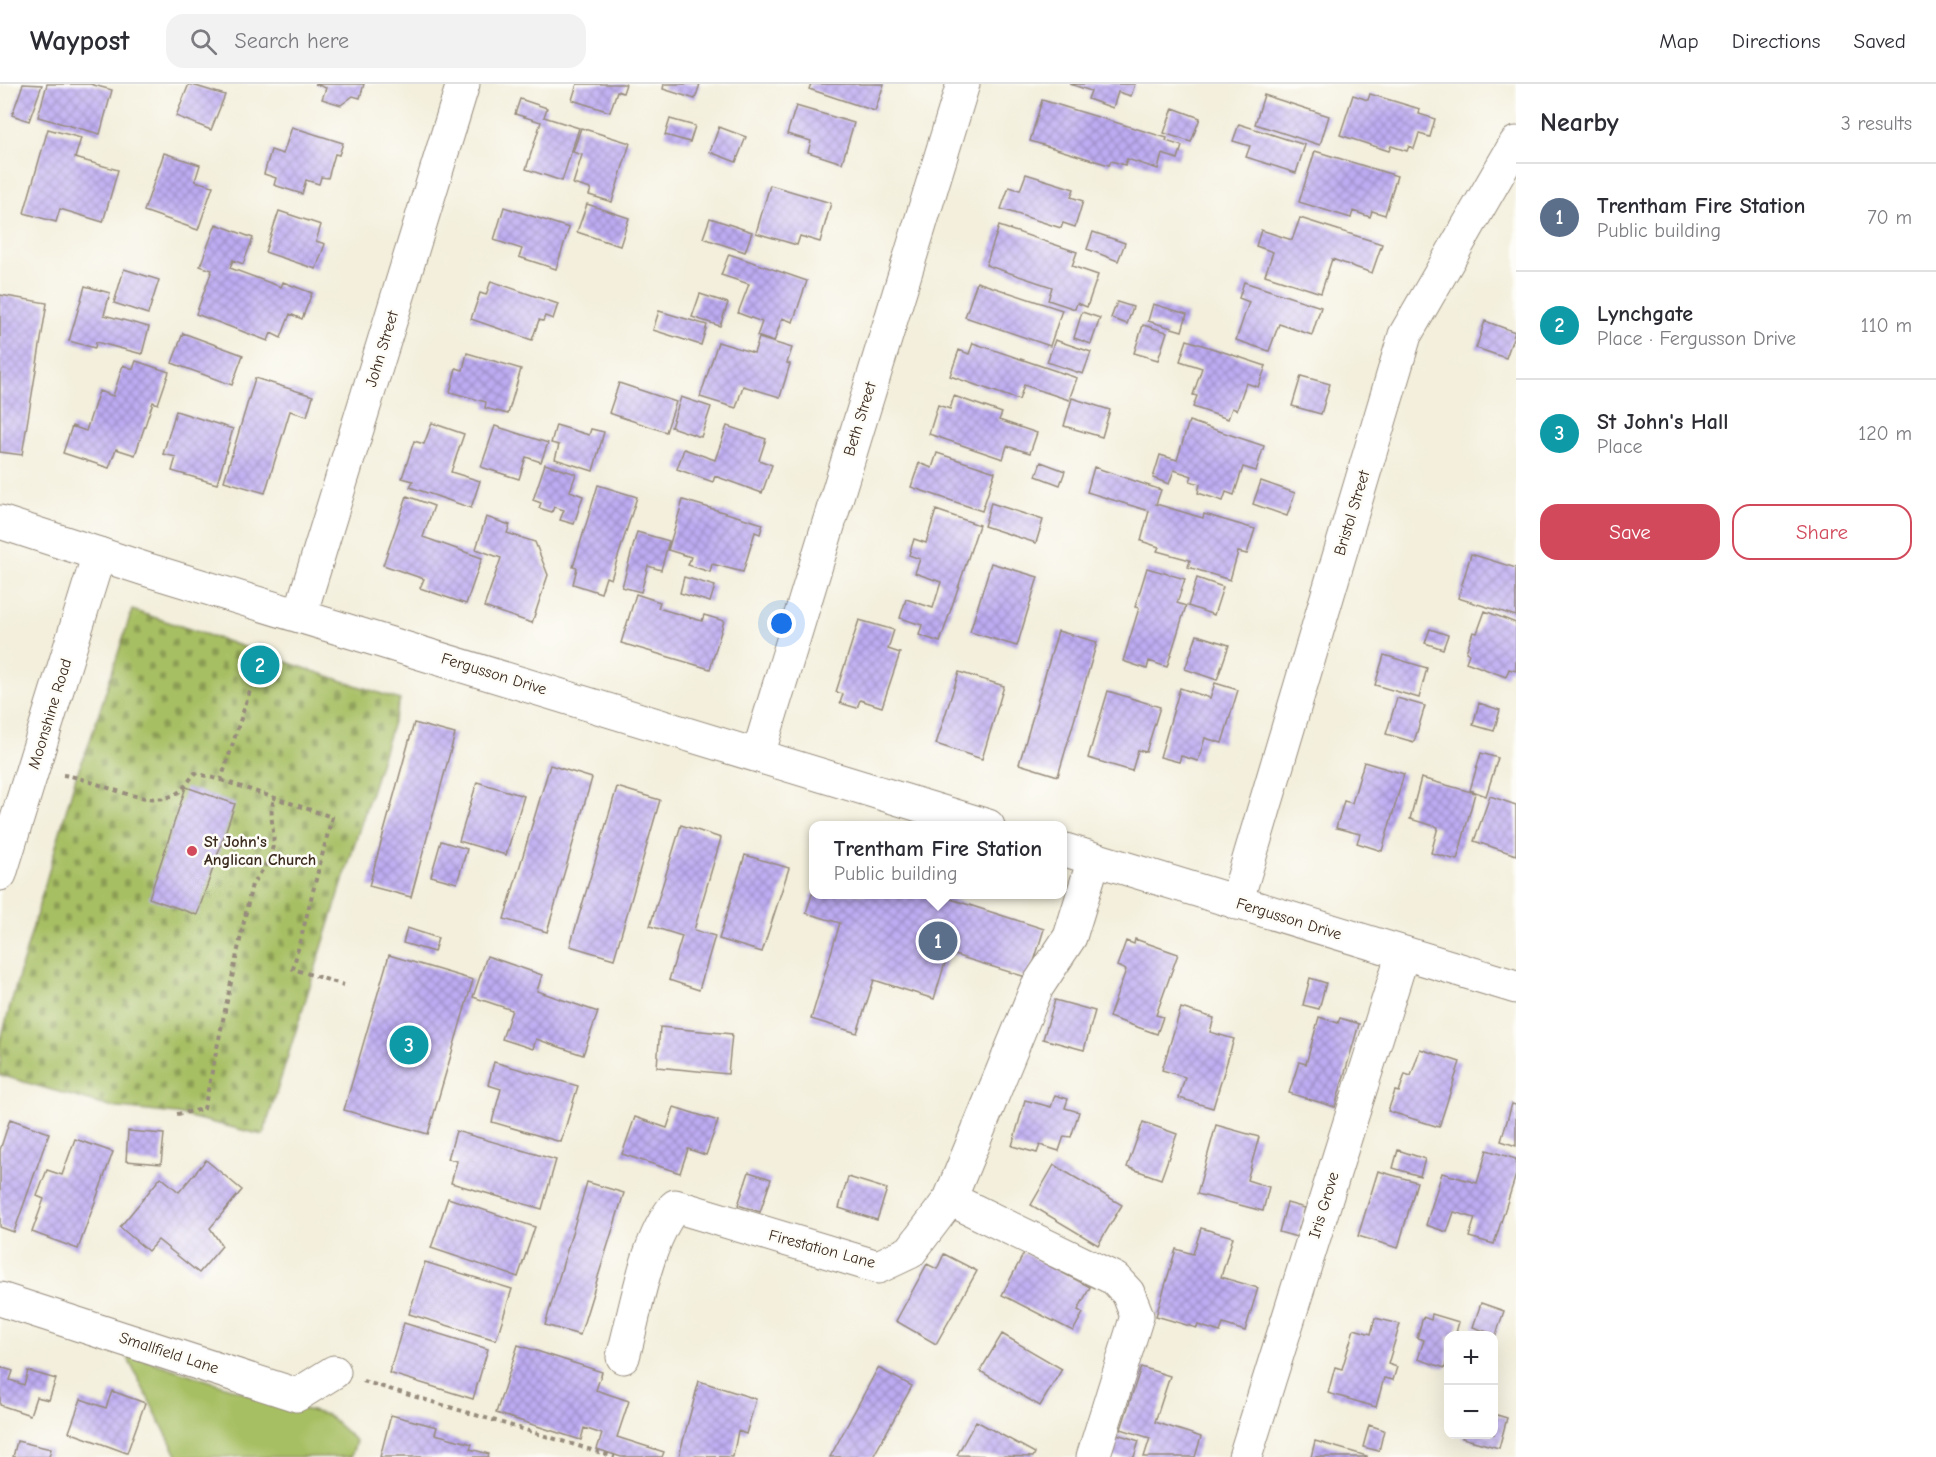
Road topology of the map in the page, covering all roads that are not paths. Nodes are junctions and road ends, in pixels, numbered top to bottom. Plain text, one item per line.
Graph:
1 (464, 84) edge
2 (963, 84) edge
3 (1516, 143) edge
4 (0, 522) edge
5 (99, 554) junction
6 (289, 611) junction
7 (758, 755) junction
8 (8, 817) edge
9 (975, 821) edge
10 (1067, 851) edge
11 (1094, 859) junction
12 (0, 874) edge
13 (1236, 903) junction
14 (1403, 953) junction
15 (1516, 987) edge
16 (950, 1199) junction
17 (0, 1299) edge
18 (623, 1357) dead end
19 (334, 1372) road end
20 (1093, 1457) edge
21 (1245, 1457) edge

1 - 6 street, John Street
2 - 7 street, Beth Street
3 - 13 street, Bristol Street
4 - 5 street, Fergusson Drive
5 - 6 street, Fergusson Drive
5 - 8 street, Moonshine Road
6 - 7 street, Fergusson Drive
7 - 9 street, Fergusson Drive
8 - 12 street, Moonshine Road
10 - 11 street, Fergusson Drive
11 - 13 street, Fergusson Drive
11 - 16 street, Firestation Lane
13 - 14 street, Fergusson Drive
14 - 15 street, Fergusson Drive
14 - 21 street, Iris Grove
16 - 18 street, Firestation Lane
16 - 20 street
17 - 19 street, Smallfield Lane

